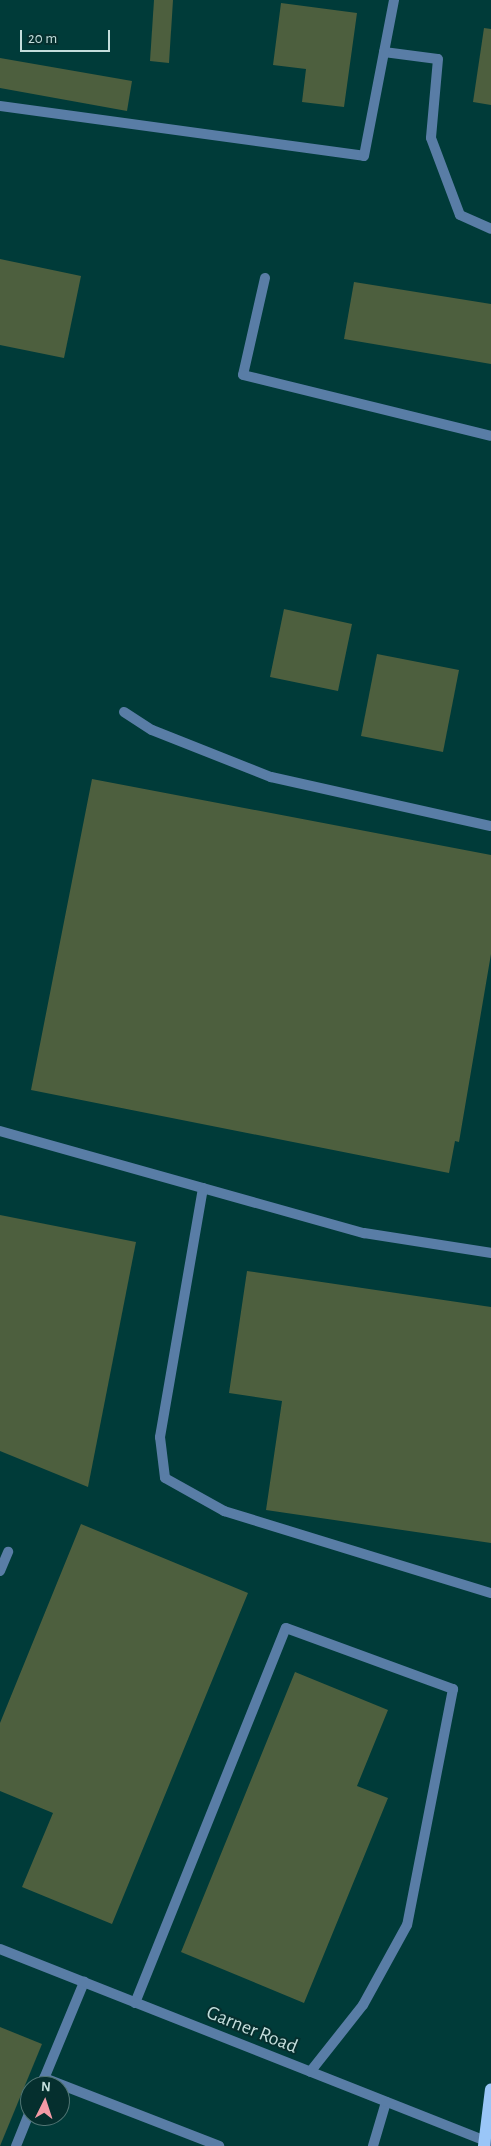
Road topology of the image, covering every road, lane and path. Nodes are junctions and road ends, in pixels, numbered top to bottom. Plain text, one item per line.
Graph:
1 (394, 0) edge
2 (384, 52) junction
3 (0, 106) edge
4 (491, 229) edge
5 (265, 278) dead end
6 (491, 436) edge
7 (124, 712) dead end
8 (491, 826) edge
9 (0, 1130) edge
10 (203, 1188) junction
11 (491, 1253) edge
12 (8, 1552) dead end
13 (0, 1571) edge
14 (491, 1592) edge
15 (0, 1949) edge
16 (84, 1982) junction
17 (135, 2003) junction
18 (310, 2072) junction
19 (45, 2076) edge
20 (491, 2089) edge
21 (70, 2092) edge
22 (386, 2102) junction
23 (24, 2126) edge
24 (487, 2143) edge
25 (16, 2146) edge
26 (219, 2146) edge
27 (373, 2146) edge

1 - 2 street
2 - 3 street
2 - 4 street
5 - 6 street
7 - 8 street
9 - 10 street
10 - 11 street
10 - 14 street
12 - 13 street
15 - 16 street, Garner Road
16 - 17 street, Garner Road
16 - 19 street
17 - 18 street, Garner Road
17 - 18 street
18 - 22 street, Garner Road
20 - 24 main road
21 - 26 street
22 - 24 street, Garner Road
22 - 27 street
23 - 25 street

